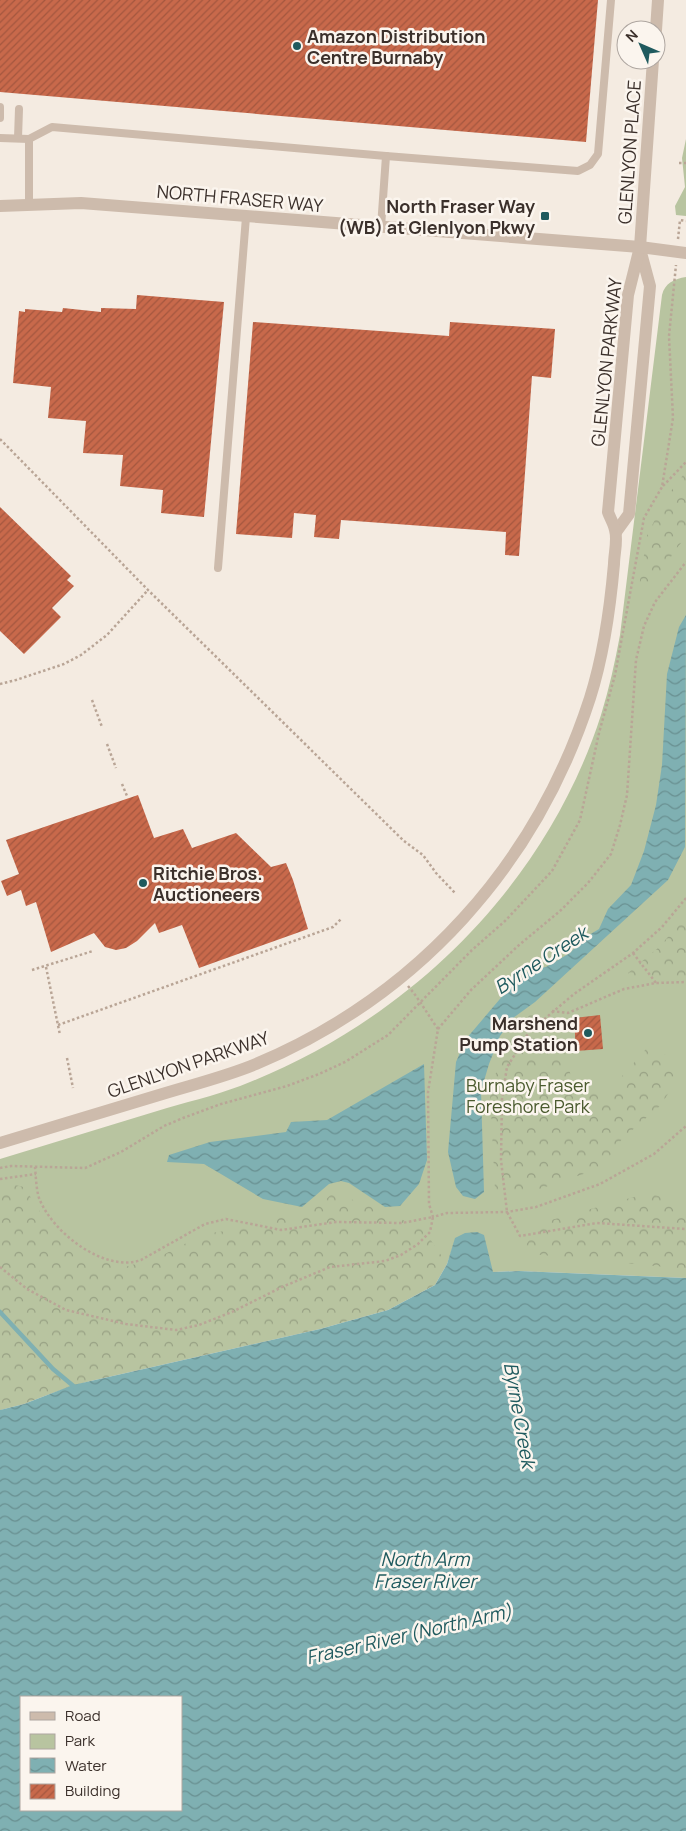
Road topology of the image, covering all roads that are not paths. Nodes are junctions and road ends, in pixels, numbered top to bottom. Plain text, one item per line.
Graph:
1 (612, 0) edge
2 (658, 0) edge
3 (657, 20) edge
4 (652, 70) edge
5 (0, 107) edge
6 (20, 108) dead end
7 (0, 118) edge
8 (0, 138) edge
9 (18, 138) junction
10 (29, 139) junction
11 (386, 156) junction
12 (29, 204) junction
13 (0, 206) edge
14 (246, 217) junction
15 (381, 227) junction
16 (640, 247) junction
17 (686, 253) edge
18 (616, 532) junction
19 (218, 568) dead end
20 (0, 1142) edge

1 - 11 lane
2 - 3 street
4 - 16 street, GLENLYON PLACE
5 - 7 lane
6 - 9 lane
8 - 9 lane
9 - 10 lane
10 - 11 lane
10 - 12 lane
11 - 15 lane
12 - 13 street, NORTH FRASER WAY
12 - 14 street, NORTH FRASER WAY
14 - 15 street, NORTH FRASER WAY
14 - 19 lane
15 - 16 street, NORTH FRASER WAY
16 - 17 street, NORTH FRASER WAY
16 - 18 street, GLENLYON PARKWAY
16 - 18 street, GLENLYON PARKWAY
18 - 20 street, GLENLYON PARKWAY

